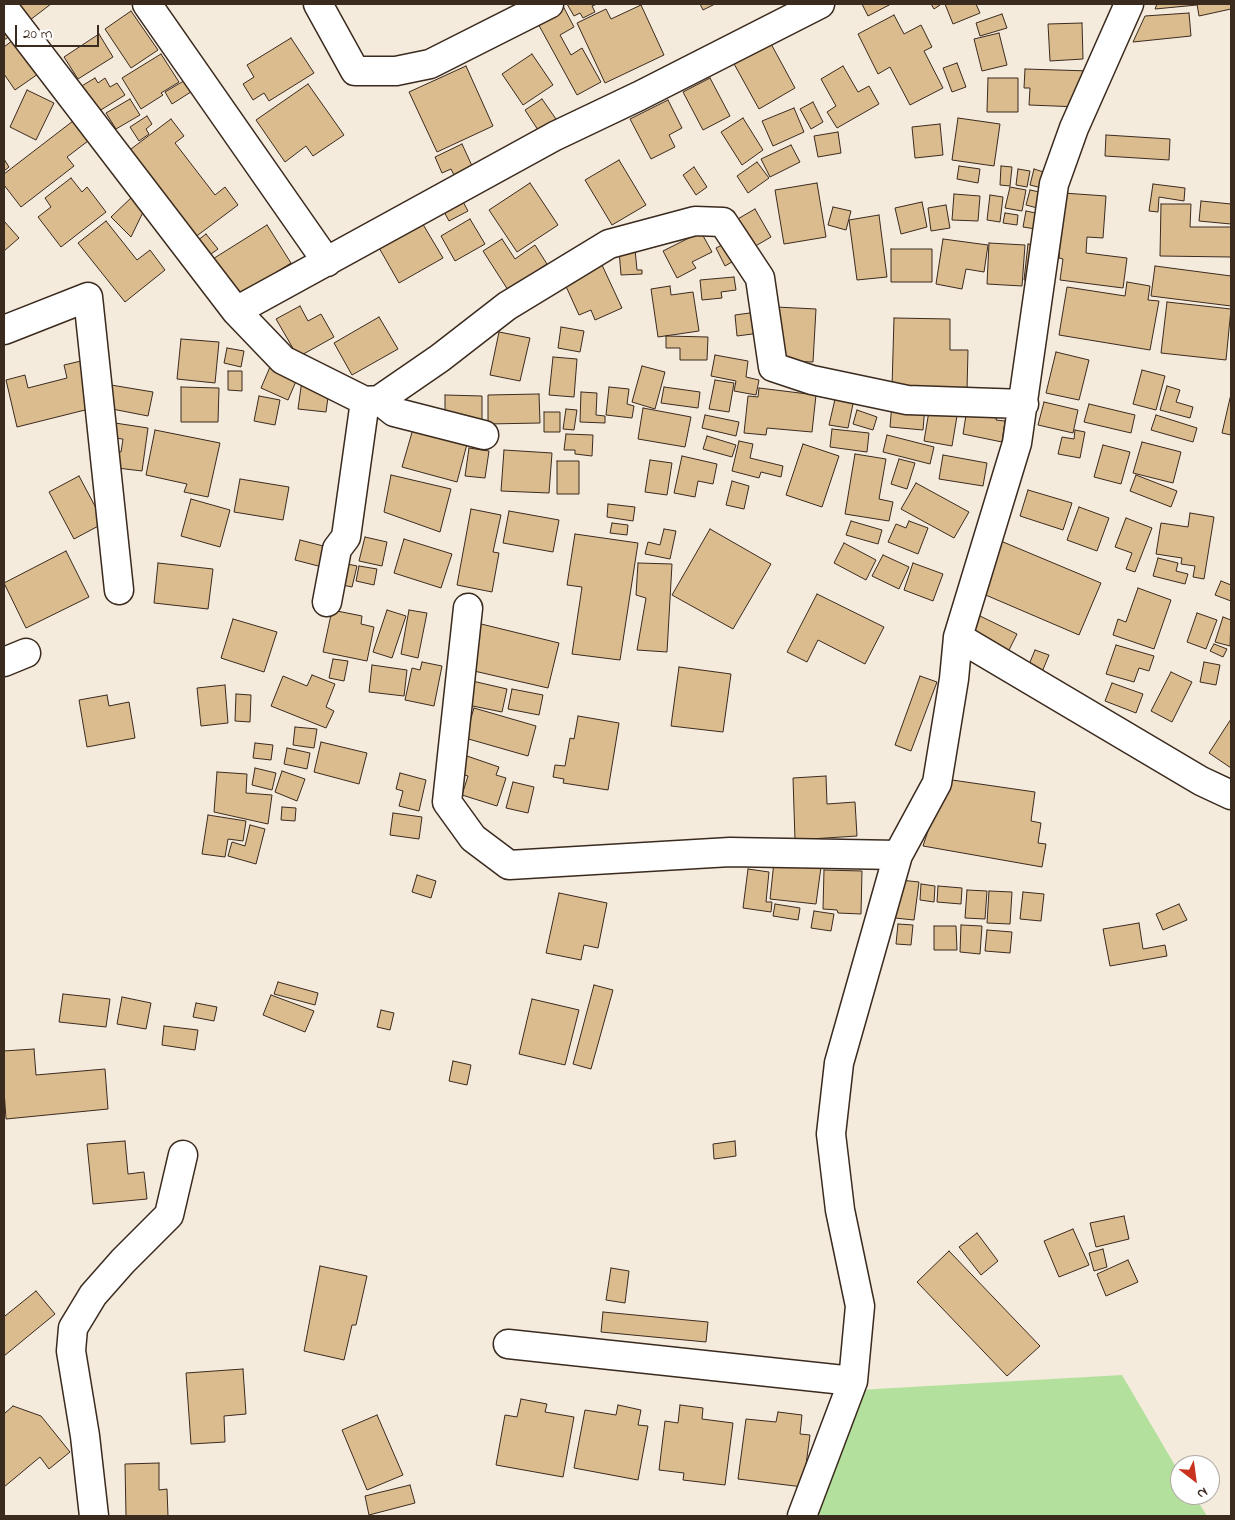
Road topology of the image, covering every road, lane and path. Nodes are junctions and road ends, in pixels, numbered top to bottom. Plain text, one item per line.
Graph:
1 (147, 4) edge
2 (318, 4) edge
3 (549, 4) edge
4 (820, 4) edge
5 (1129, 4) edge
6 (4, 8) edge
7 (327, 262) junction
8 (236, 311) junction
9 (4, 330) edge
10 (372, 400) junction
11 (1024, 404) junction
12 (484, 436) dead end
13 (119, 590) dead end
14 (327, 602) dead end
15 (468, 608) dead end
16 (958, 637) junction
17 (1231, 795) edge
18 (898, 855) junction
19 (182, 1155) dead end
20 (508, 1344) dead end
21 (852, 1380) junction
22 (94, 1516) edge
23 (802, 1516) edge

1 - 7 street
2 - 3 street
4 - 7 street
5 - 11 street
6 - 8 street
7 - 8 street
8 - 10 street
9 - 13 street
10 - 11 street
10 - 12 street
10 - 14 street
11 - 16 street
15 - 18 street
16 - 17 street
16 - 18 street
18 - 21 street
19 - 22 street
20 - 21 street
21 - 23 street

